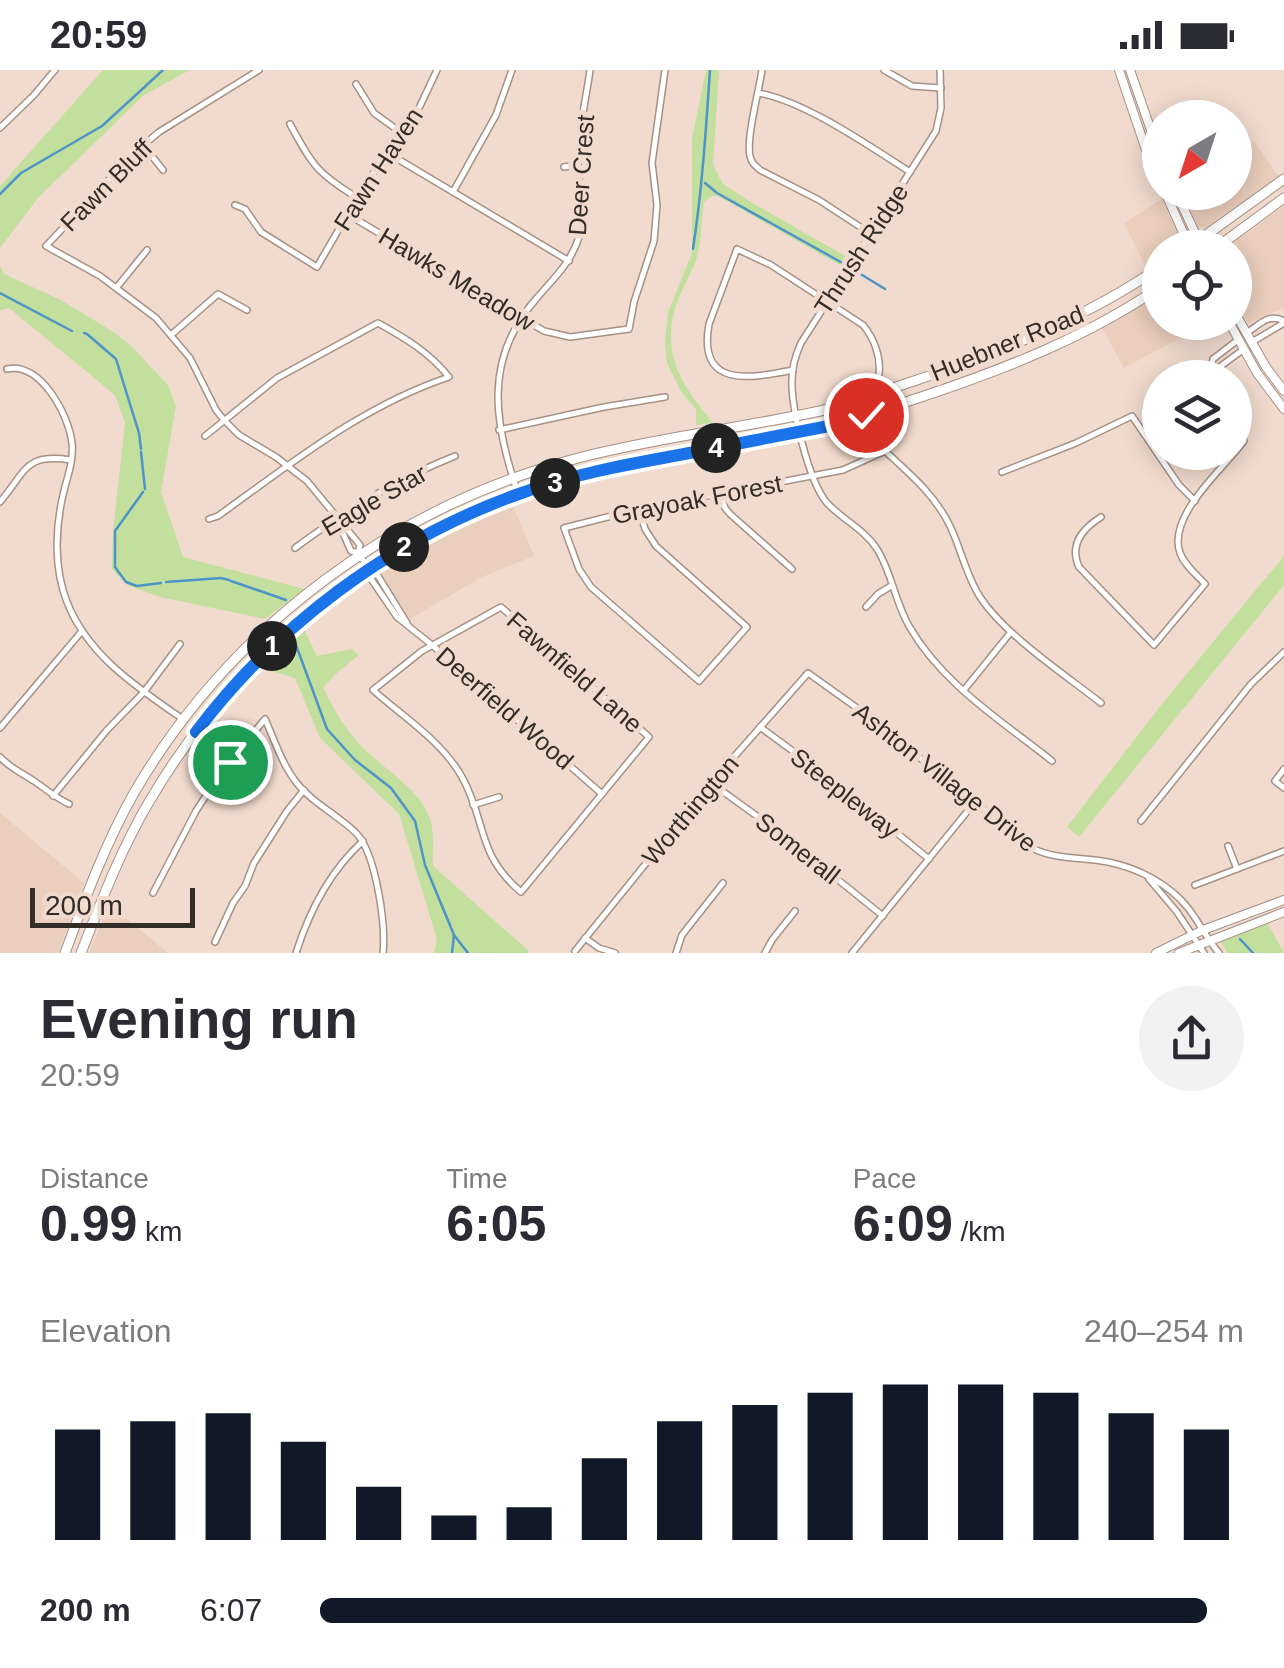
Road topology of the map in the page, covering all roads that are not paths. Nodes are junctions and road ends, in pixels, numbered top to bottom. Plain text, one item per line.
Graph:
1 (55, 70) edge
2 (259, 70) edge
3 (437, 70) edge
4 (512, 70) edge
5 (590, 70) edge
6 (665, 70) edge
7 (762, 70) edge
8 (884, 70) edge
9 (940, 70) edge
10 (1119, 70) edge
11 (1130, 70) edge
12 (356, 84) dead end
13 (941, 88) junction
14 (758, 93) junction
15 (1142, 104) edge
16 (290, 124) dead end
17 (0, 128) edge
18 (403, 134) junction
19 (1142, 138) edge
20 (143, 145) junction
21 (391, 154) junction
22 (578, 165) junction
23 (564, 167) dead end
24 (163, 170) dead end
25 (911, 173) junction
26 (1284, 179) edge
27 (453, 192) junction
28 (356, 198) junction
29 (1284, 198) edge
30 (235, 204) dead end
31 (347, 214) junction
32 (1215, 230) edge
33 (1240, 230) edge
34 (871, 234) junction
35 (147, 250) dead end
36 (569, 261) junction
37 (1142, 278) edge
38 (117, 287) junction
39 (1142, 298) edge
40 (828, 301) junction
41 (247, 310) dead end
42 (522, 318) junction
43 (1266, 320) junction
44 (1284, 322) edge
45 (1054, 328) junction
46 (1272, 329) junction
47 (1252, 330) edge
48 (171, 334) junction
49 (1238, 340) edge
50 (1244, 340) edge
51 (1060, 343) junction
52 (1247, 346) junction
53 (1216, 356) junction
54 (1214, 360) edge
55 (1219, 360) edge
56 (1229, 360) edge
57 (7, 370) dead end
58 (793, 370) junction
59 (879, 374) dead end
60 (1284, 392) edge
61 (665, 397) dead end
62 (1284, 409) edge
63 (797, 415) junction
64 (224, 420) junction
65 (499, 430) junction
66 (801, 432) junction
67 (206, 436) dead end
68 (455, 456) dead end
69 (71, 460) junction
70 (288, 466) junction
71 (1220, 470) edge
72 (1002, 472) dead end
73 (812, 476) junction
74 (512, 478) junction
75 (518, 494) junction
76 (720, 494) junction
77 (1195, 501) junction
78 (0, 502) edge
79 (640, 509) junction
80 (1101, 517) dead end
81 (337, 518) junction
82 (209, 519) dead end
83 (295, 548) dead end
84 (359, 554) junction
85 (792, 569) dead end
86 (370, 570) junction
87 (891, 586) junction
88 (992, 594) dead end
89 (982, 600) junction
90 (866, 608) dead end
91 (82, 632) junction
92 (1012, 632) junction
93 (180, 644) dead end
94 (432, 644) junction
95 (1284, 652) edge
96 (808, 672) joint
97 (964, 690) junction
98 (144, 692) junction
99 (1101, 704) dead end
100 (184, 720) junction
101 (0, 728) edge
102 (760, 728) junction
103 (196, 732) junction
104 (0, 756) edge
105 (230, 762) junction
106 (1052, 762) dead end
107 (1284, 769) edge
108 (711, 783) junction
109 (1284, 788) edge
110 (304, 790) junction
111 (602, 794) junction
112 (53, 796) junction
113 (499, 797) dead end
114 (975, 802) junction
115 (70, 804) dead end
116 (473, 805) junction
117 (1141, 822) dead end
118 (363, 841) junction
119 (1228, 846) dead end
120 (1284, 851) edge
121 (929, 859) junction
122 (1237, 869) junction
123 (1148, 877) junction
124 (724, 883) dead end
125 (1195, 885) dead end
126 (153, 894) dead end
127 (1178, 898) junction
128 (1284, 900) edge
129 (1171, 904) junction
130 (795, 911) dead end
131 (1284, 912) edge
132 (882, 916) junction
133 (77, 919) junction
134 (92, 924) junction
135 (1203, 930) junction
136 (1192, 935) junction
137 (585, 938) junction
138 (1209, 940) junction
139 (215, 942) dead end
140 (1198, 944) junction
141 (575, 951) edge
142 (65, 953) edge
143 (80, 953) edge
144 (296, 953) edge
145 (383, 953) edge
146 (615, 953) edge
147 (676, 953) edge
148 (765, 953) edge
149 (852, 953) edge
150 (1156, 953) edge
151 (1180, 953) edge
152 (1204, 953) edge
153 (1219, 953) edge

1 - 17 street
2 - 20 street, Fawn Bluff
3 - 18 street, Fawn Haven
4 - 27 street
5 - 22 street, Deer Crest
6 - 42 street, Hawks Meadow
7 - 14 street
8 - 13 street
9 - 13 street, Thrush Ridge
10 - 19 main road
11 - 15 main road
12 - 18 street
13 - 25 street, Thrush Ridge
14 - 25 street
14 - 34 street
16 - 28 street
18 - 21 street, Fawn Haven
20 - 24 street
20 - 38 street, Fawn Bluff
21 - 27 street
21 - 28 street, Fawn Haven
22 - 23 street
22 - 36 street, Deer Crest
25 - 34 street, Thrush Ridge
26 - 32 main road
27 - 36 street
28 - 31 street, Fawn Haven
29 - 33 main road
30 - 31 street, Fawn Haven
31 - 42 street, Hawks Meadow
34 - 40 street, Thrush Ridge
35 - 38 street
36 - 42 street, Deer Crest
37 - 45 main road, Huebner Road
38 - 48 street, Fawn Bluff
39 - 51 main road, Huebner Road
40 - 58 street, Thrush Ridge
40 - 58 street
40 - 59 street
41 - 48 street
42 - 65 street, Deer Crest
43 - 44 street
43 - 46 street
43 - 47 street
44 - 46 street
45 - 51 main road
45 - 63 main road, Huebner Road
46 - 52 street
48 - 64 street, Fawn Bluff
49 - 53 street
50 - 52 main road
51 - 66 main road, Huebner Road
52 - 56 street
52 - 60 main road
52 - 62 main road
53 - 54 street
53 - 55 street
57 - 69 street
58 - 63 street, Thrush Ridge
61 - 65 street
63 - 66 street, Thrush Ridge
63 - 74 main road, Huebner Road
64 - 67 street
64 - 70 street, Fawn Bluff
64 - 70 street
65 - 74 street, Deer Crest
66 - 73 street, Thrush Ridge
66 - 75 main road, Huebner Road
68 - 81 street, Eagle Star
69 - 78 street
69 - 91 street
70 - 81 street, Fawn Bluff
70 - 82 street
71 - 77 street
72 - 77 street
73 - 76 street, Grayoak Forest
73 - 87 street
73 - 89 street, Grayoak Forest
74 - 75 street, Deer Crest
74 - 84 main road, Huebner Road
75 - 86 main road, Huebner Road
76 - 79 street, Grayoak Forest
76 - 85 street
77 - 80 street
79 - 79 street, Grayoak Forest
81 - 83 street, Eagle Star
81 - 84 street, Fawn Bluff
84 - 86 street, Fawn Bluff
84 - 100 main road, Huebner Road
86 - 94 street, Deerfield Wood
86 - 103 main road, Huebner Road
87 - 90 street
87 - 97 street
88 - 89 street
89 - 92 street
91 - 98 street
91 - 101 street
92 - 97 street
92 - 99 street
93 - 98 street
94 - 111 street, Deerfield Wood
94 - 111 street, Fawnfield Lane
94 - 116 street
95 - 117 street
96 - 102 street, Worthington
96 - 114 street, Ashton Village Drive
97 - 106 street
98 - 100 street
98 - 112 street
100 - 103 main road
100 - 133 main road, Huebner Road
102 - 108 street, Worthington
102 - 121 street, Steepleway
103 - 105 street
103 - 105 street
103 - 134 main road, Huebner Road
104 - 112 street
105 - 110 street
105 - 126 street
107 - 109 street
108 - 132 street, Somerall
108 - 137 street, Worthington
110 - 118 street
110 - 139 street
111 - 116 street
112 - 115 street
113 - 116 street
114 - 121 street
114 - 123 street, Ashton Village Drive
118 - 144 street
118 - 145 street
119 - 122 street
120 - 122 street
121 - 132 street
122 - 125 street
123 - 127 street, Ashton Village Drive
123 - 129 street
124 - 147 street
127 - 129 street
127 - 135 street, Ashton Village Drive
128 - 135 main road
129 - 136 street
130 - 148 street
131 - 138 main road
132 - 149 street
133 - 134 main road
133 - 142 main road, Huebner Road
134 - 143 main road, Huebner Road
135 - 136 main road
135 - 138 street, Ashton Village Drive
136 - 140 street
136 - 150 main road
137 - 141 street, Worthington
137 - 146 street
138 - 140 main road
138 - 153 street, Ashton Village Drive
140 - 151 main road
140 - 152 street

